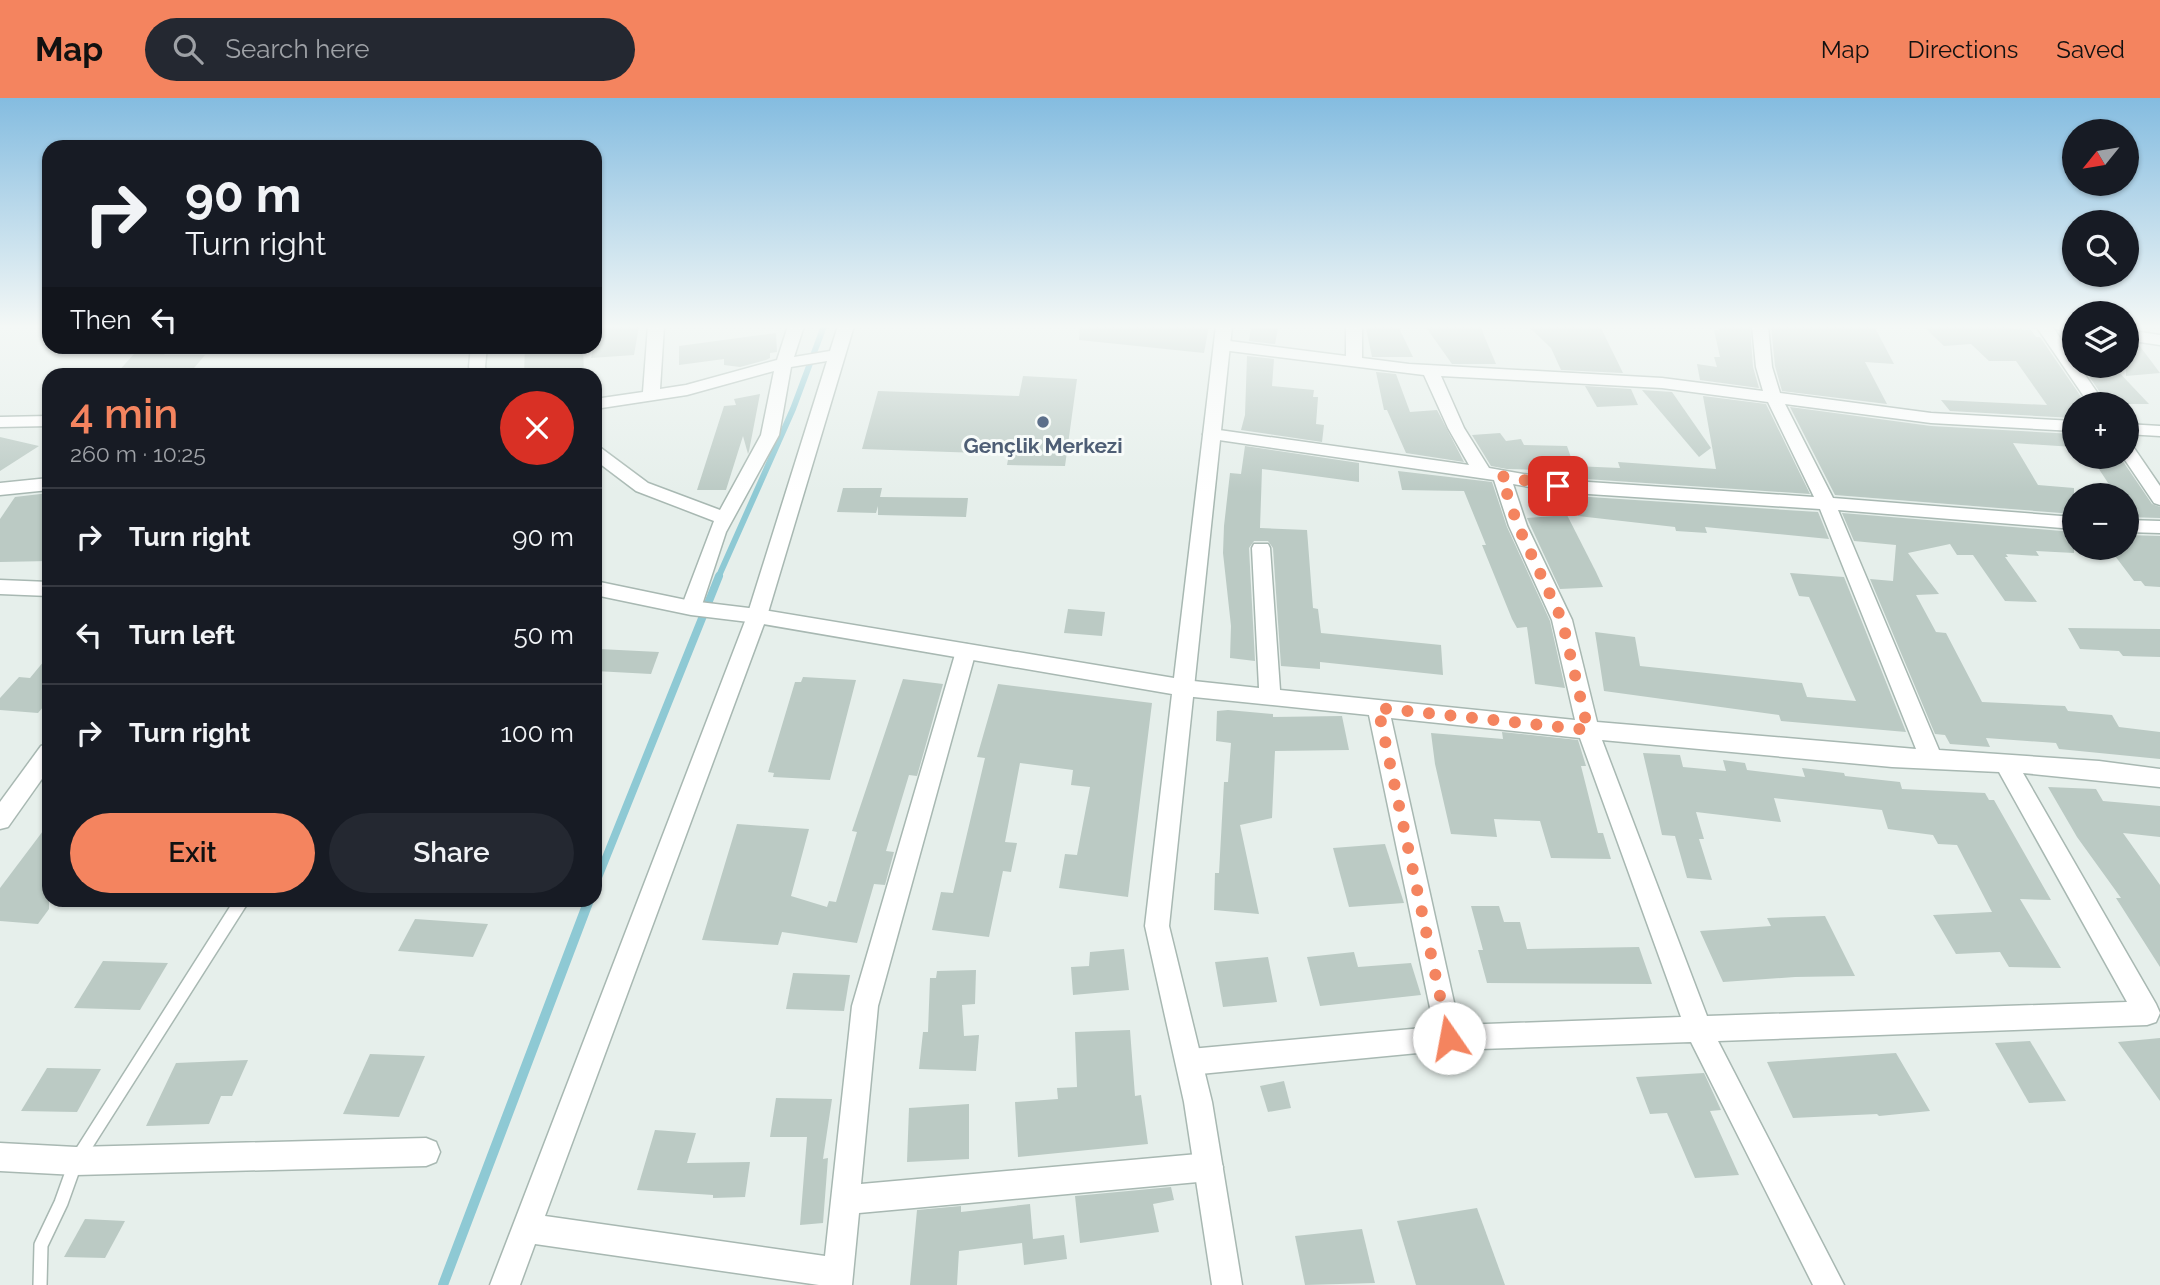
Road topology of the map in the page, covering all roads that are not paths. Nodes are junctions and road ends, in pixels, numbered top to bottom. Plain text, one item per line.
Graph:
1 (652, 381) edge
2 (718, 381) edge
3 (784, 381) edge
4 (822, 381) edge
5 (1218, 381) edge
6 (1435, 381) edge
7 (1633, 381) edge
8 (1768, 381) edge
9 (651, 395) junction
10 (1773, 396) junction
11 (602, 403) edge
12 (42, 421) edge
13 (0, 422) edge
14 (2062, 425) edge
15 (2139, 430) edge
16 (2160, 431) edge
17 (1212, 434) junction
18 (602, 457) edge
19 (2139, 468) edge
20 (1492, 475) junction
21 (42, 485) edge
22 (0, 489) edge
23 (2160, 499) edge
24 (1827, 505) junction
25 (724, 518) junction
26 (2062, 522) edge
27 (2139, 526) edge
28 (2160, 527) edge
29 (1261, 548) dead end
30 (0, 587) edge
31 (42, 589) edge
32 (602, 589) edge
33 (691, 608) junction
34 (750, 616) junction
35 (966, 651) junction
36 (1184, 688) junction
37 (1270, 697) junction
38 (1378, 708) junction
39 (1588, 730) junction
40 (1931, 758) junction
41 (42, 762) edge
42 (2007, 765) junction
43 (2160, 778) edge
44 (0, 820) edge
45 (238, 907) edge
46 (1698, 1028) junction
47 (1449, 1038) junction
48 (1190, 1062) junction
49 (426, 1152) dead end
50 (0, 1157) edge
51 (76, 1161) junction
52 (1209, 1167) junction
53 (846, 1200) junction
54 (527, 1228) junction
55 (838, 1279) edge
56 (40, 1285) edge
57 (505, 1285) edge
58 (1227, 1285) edge
59 (1829, 1285) edge

1 - 9 street
2 - 9 street
3 - 25 street
4 - 34 street
5 - 17 street
6 - 20 street
7 - 10 street
8 - 10 street
9 - 11 street
10 - 14 street
10 - 24 street
12 - 13 street
15 - 16 street
17 - 20 street
17 - 36 street
18 - 25 street
19 - 23 street
20 - 24 street
20 - 39 street
21 - 22 street
24 - 26 street
24 - 40 street
25 - 33 street
27 - 28 street
29 - 37 street
30 - 31 street
32 - 33 street
33 - 34 street
34 - 35 street
34 - 54 street
35 - 36 street
35 - 53 street
36 - 37 street
36 - 48 street
37 - 38 street
38 - 39 street
38 - 47 street
39 - 40 street
39 - 46 street
40 - 42 street
41 - 44 street
42 - 43 street
42 - 46 street
45 - 51 lane
46 - 47 street
46 - 59 street
47 - 48 street
48 - 52 street
49 - 51 street
50 - 51 street
51 - 56 lane
52 - 53 street
52 - 58 street
53 - 55 street
54 - 55 street
54 - 57 street

